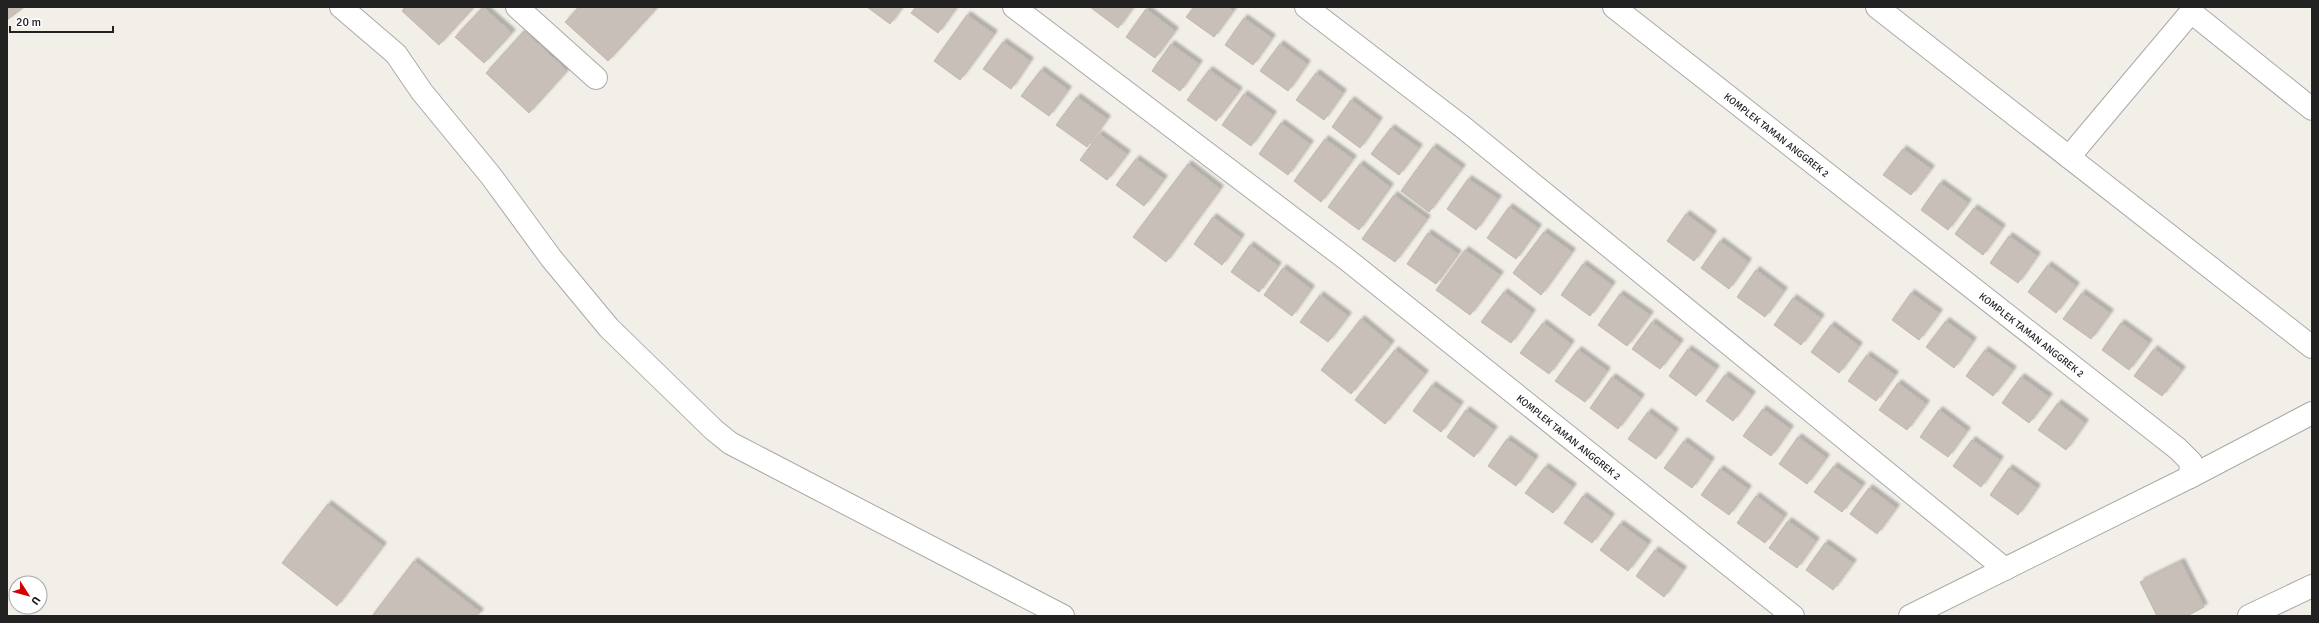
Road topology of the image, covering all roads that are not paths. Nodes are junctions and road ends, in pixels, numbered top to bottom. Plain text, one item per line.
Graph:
1 (340, 7) edge
2 (517, 7) edge
3 (1014, 7) edge
4 (1306, 7) edge
5 (1614, 7) edge
6 (1877, 7) edge
7 (596, 78) dead end
8 (2312, 109) edge
9 (2069, 157) junction
10 (2312, 347) edge
11 (2312, 413) edge
12 (2190, 477) junction
13 (2005, 569) junction
14 (2312, 586) edge
15 (1064, 616) edge
16 (1793, 616) edge
17 (1910, 616) edge
18 (2249, 616) edge

1 - 15 street
2 - 7 street
3 - 16 street, KOMPLEK TAMAN ANGGREK 2
4 - 13 street
5 - 12 street, KOMPLEK TAMAN ANGGREK 2
6 - 9 street
8 - 9 street
9 - 10 street
11 - 12 street
12 - 13 street
13 - 17 street
14 - 18 street

